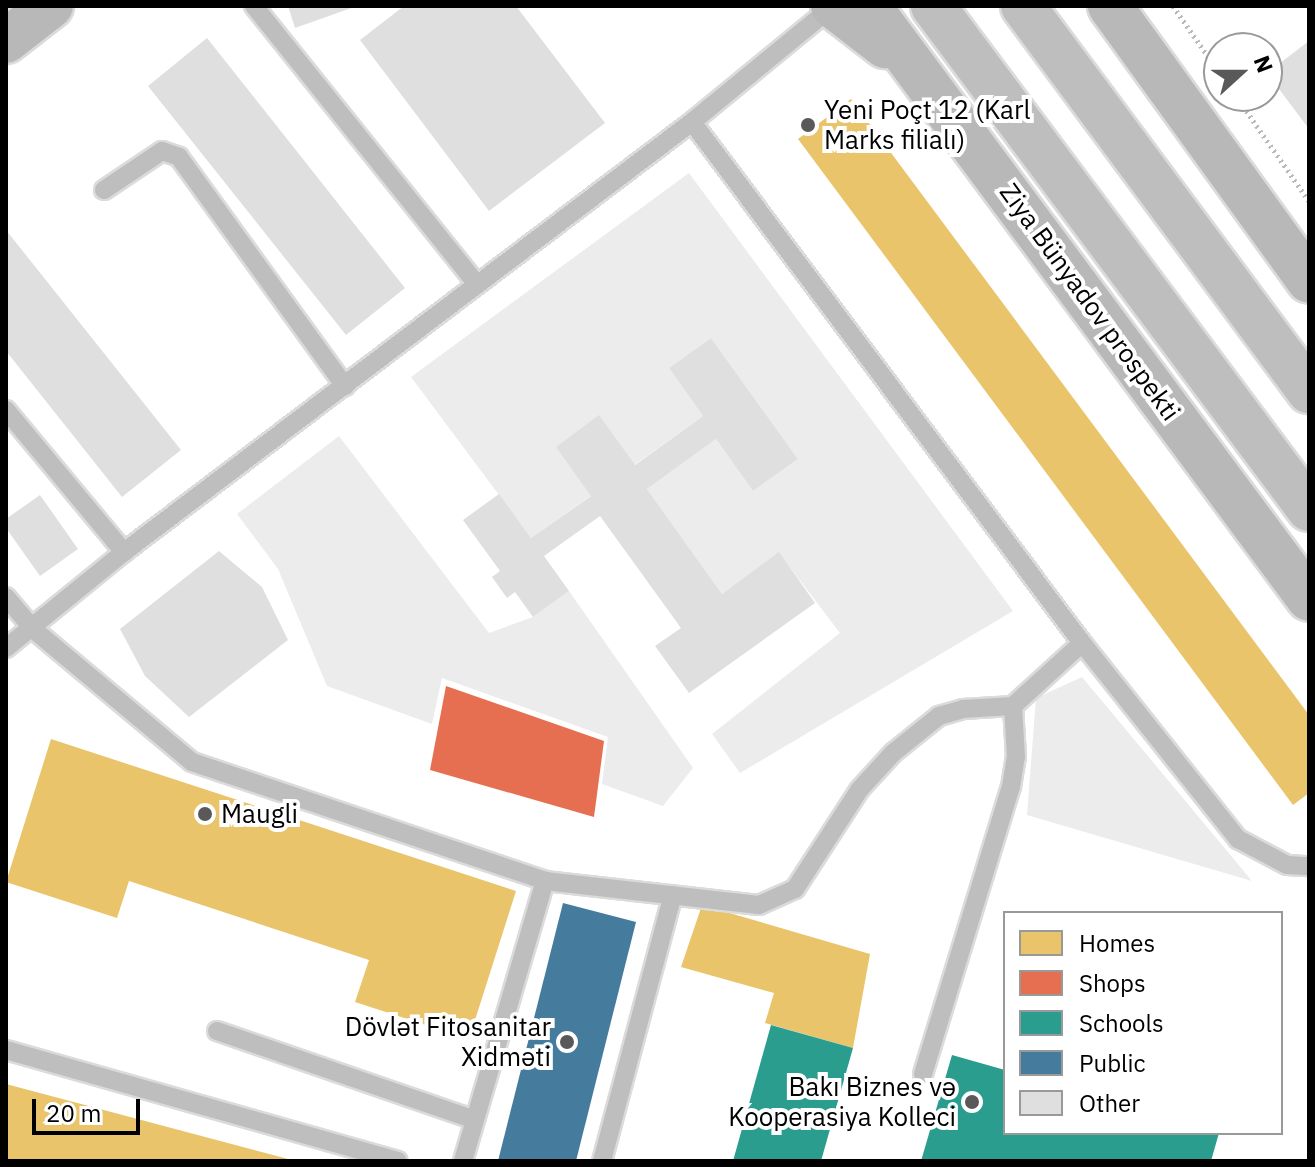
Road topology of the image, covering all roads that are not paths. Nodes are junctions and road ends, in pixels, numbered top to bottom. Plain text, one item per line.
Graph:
1 (51, 6) edge
2 (254, 6) edge
3 (833, 6) edge
4 (869, 6) edge
5 (891, 6) edge
6 (933, 6) edge
7 (1023, 6) edge
8 (1110, 6) edge
9 (6, 41) edge
10 (922, 74) junction
11 (692, 122) junction
12 (104, 190) dead end
13 (1309, 281) edge
14 (477, 284) junction
15 (345, 386) junction
16 (1309, 391) edge
17 (6, 410) edge
18 (1309, 509) edge
19 (124, 552) junction
20 (6, 597) edge
21 (1309, 599) edge
22 (33, 629) junction
23 (1082, 643) junction
24 (6, 648) edge
25 (1013, 706) junction
26 (1309, 866) edge
27 (545, 881) junction
28 (673, 895) junction
29 (217, 1031) dead end
30 (6, 1050) edge
31 (923, 1074) dead end
32 (472, 1119) junction
33 (398, 1161) edge
34 (463, 1161) edge
35 (602, 1161) edge

1 - 9 main road
2 - 14 lane
3 - 10 main road
3 - 11 lane
4 - 10 main road, Ziya Bünyadov prospekti
5 - 10 main road
6 - 18 main road, Ziya Bünyadov prospekti
7 - 16 main road
8 - 13 main road
10 - 21 main road, Ziya Bünyadov prospekti
11 - 14 lane
11 - 23 lane
12 - 15 lane
14 - 15 lane
15 - 19 lane
17 - 19 lane
19 - 22 lane
20 - 22 lane
22 - 24 lane
22 - 27 lane
23 - 25 lane
23 - 26 lane
25 - 28 lane
25 - 31 lane
27 - 28 lane
27 - 32 lane
28 - 35 lane
29 - 32 lane
30 - 33 lane
32 - 34 lane

